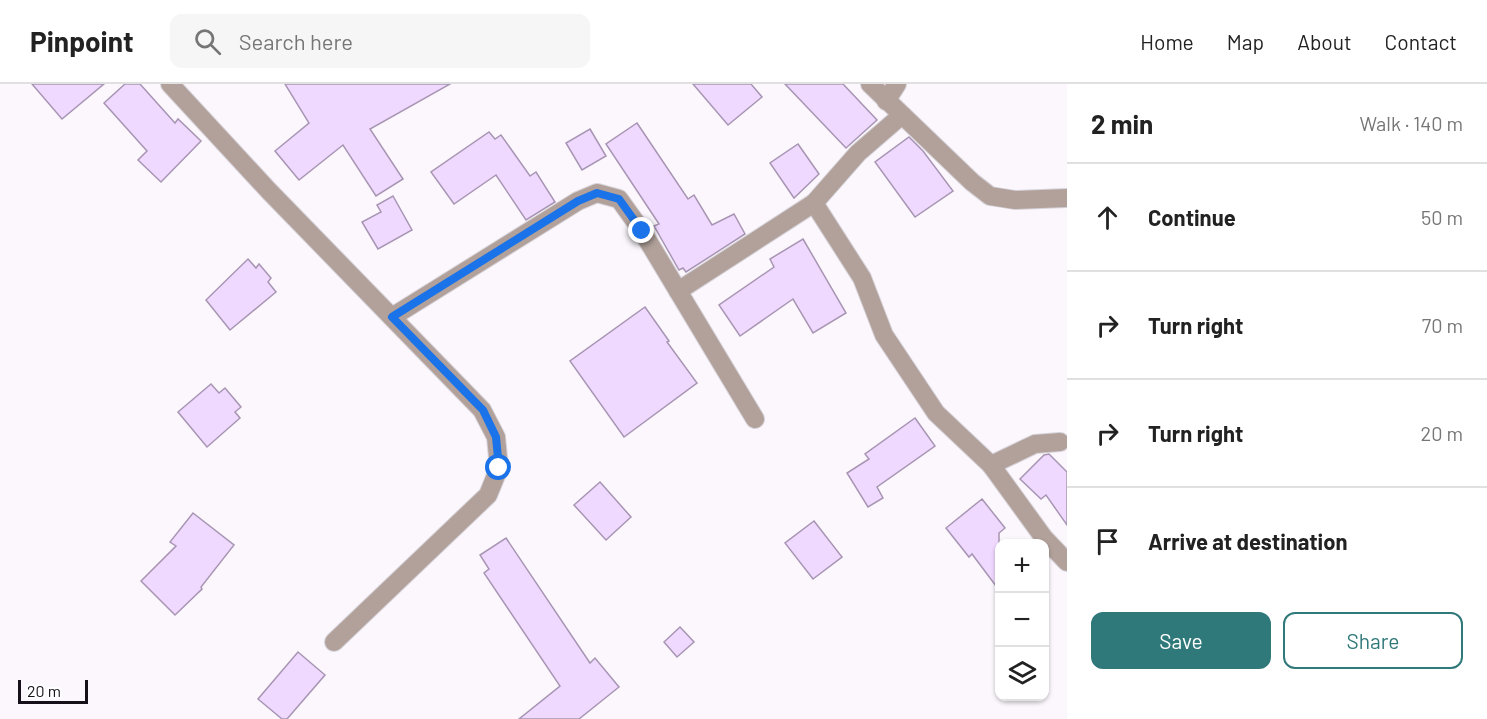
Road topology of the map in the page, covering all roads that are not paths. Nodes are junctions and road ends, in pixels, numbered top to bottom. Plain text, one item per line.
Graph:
1 (170, 84) edge
2 (870, 84) edge
3 (897, 84) edge
4 (886, 101) junction
5 (902, 115) junction
6 (1067, 198) edge
7 (814, 203) junction
8 (678, 291) junction
9 (392, 317) junction
10 (755, 419) dead end
11 (1060, 442) dead end
12 (991, 465) junction
13 (1067, 562) edge
14 (334, 642) dead end

1 - 9 street
2 - 4 street
3 - 4 street
4 - 5 street
5 - 6 street
5 - 7 street
7 - 8 street
7 - 12 street
8 - 9 street
8 - 10 street
9 - 14 street
11 - 12 street
12 - 13 street

